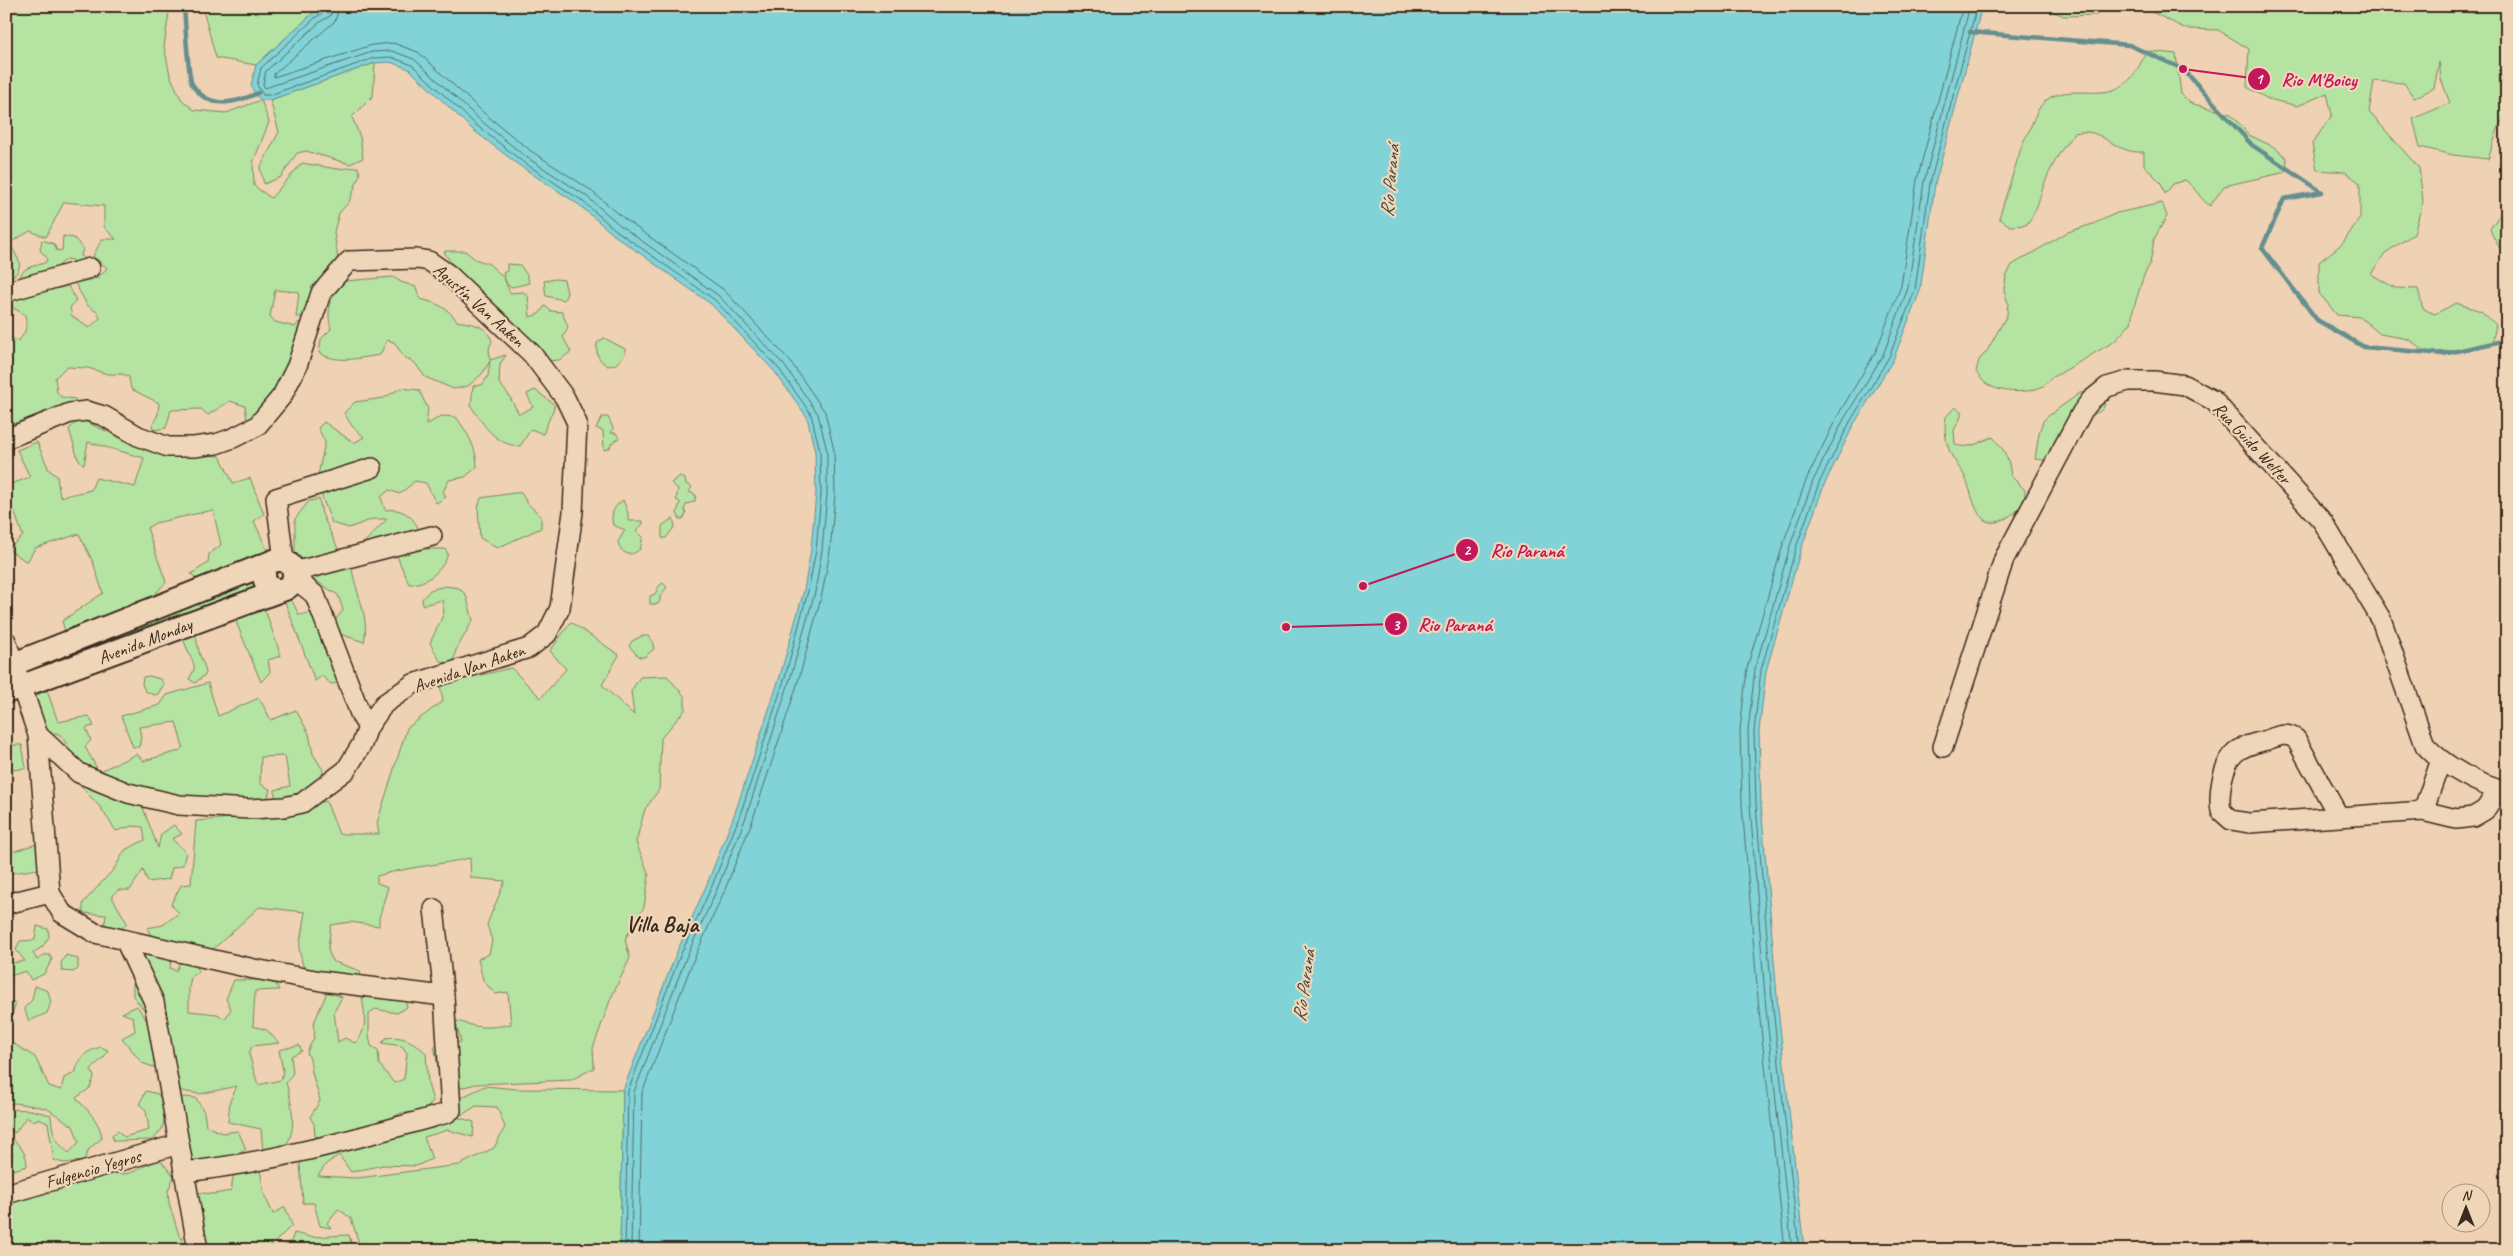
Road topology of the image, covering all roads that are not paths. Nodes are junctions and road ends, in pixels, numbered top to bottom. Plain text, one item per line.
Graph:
1 (90, 268) dead end
2 (6, 292) edge
3 (565, 398) joint
4 (6, 439) edge
5 (372, 468) dead end
6 (432, 536) dead end
7 (285, 572) junction
8 (6, 641) edge
9 (11, 666) edge
10 (14, 689) edge
11 (368, 727) junction
12 (38, 735) junction
13 (1943, 747) dead end
14 (2442, 760) junction
15 (2503, 791) edge
16 (2423, 810) junction
17 (2339, 817) junction
18 (50, 892) junction
19 (6, 904) edge
20 (434, 909) dead end
21 (125, 940) junction
22 (444, 996) junction
23 (179, 1144) junction
24 (184, 1172) junction
25 (6, 1194) edge
26 (198, 1250) edge

1 - 2 street
3 - 4 street, Agustín Van Aaken
3 - 11 street, Avenida Van Aaken
5 - 7 street
6 - 7 street
7 - 9 street, Avenida Monday
7 - 10 street, Avenida Monday
7 - 11 street
8 - 9 street
9 - 10 street
10 - 12 street
11 - 12 street, Avenida Van Aaken
12 - 18 street
13 - 14 street, Rua Guido Welter
14 - 15 street, Rua Guido Welter
14 - 16 street
15 - 16 street
16 - 17 street
17 - 17 street
18 - 19 street
18 - 21 street
20 - 22 street
21 - 22 street
21 - 23 street
22 - 24 street
23 - 24 street
23 - 25 street, Fulgencio Yegros
24 - 26 street

